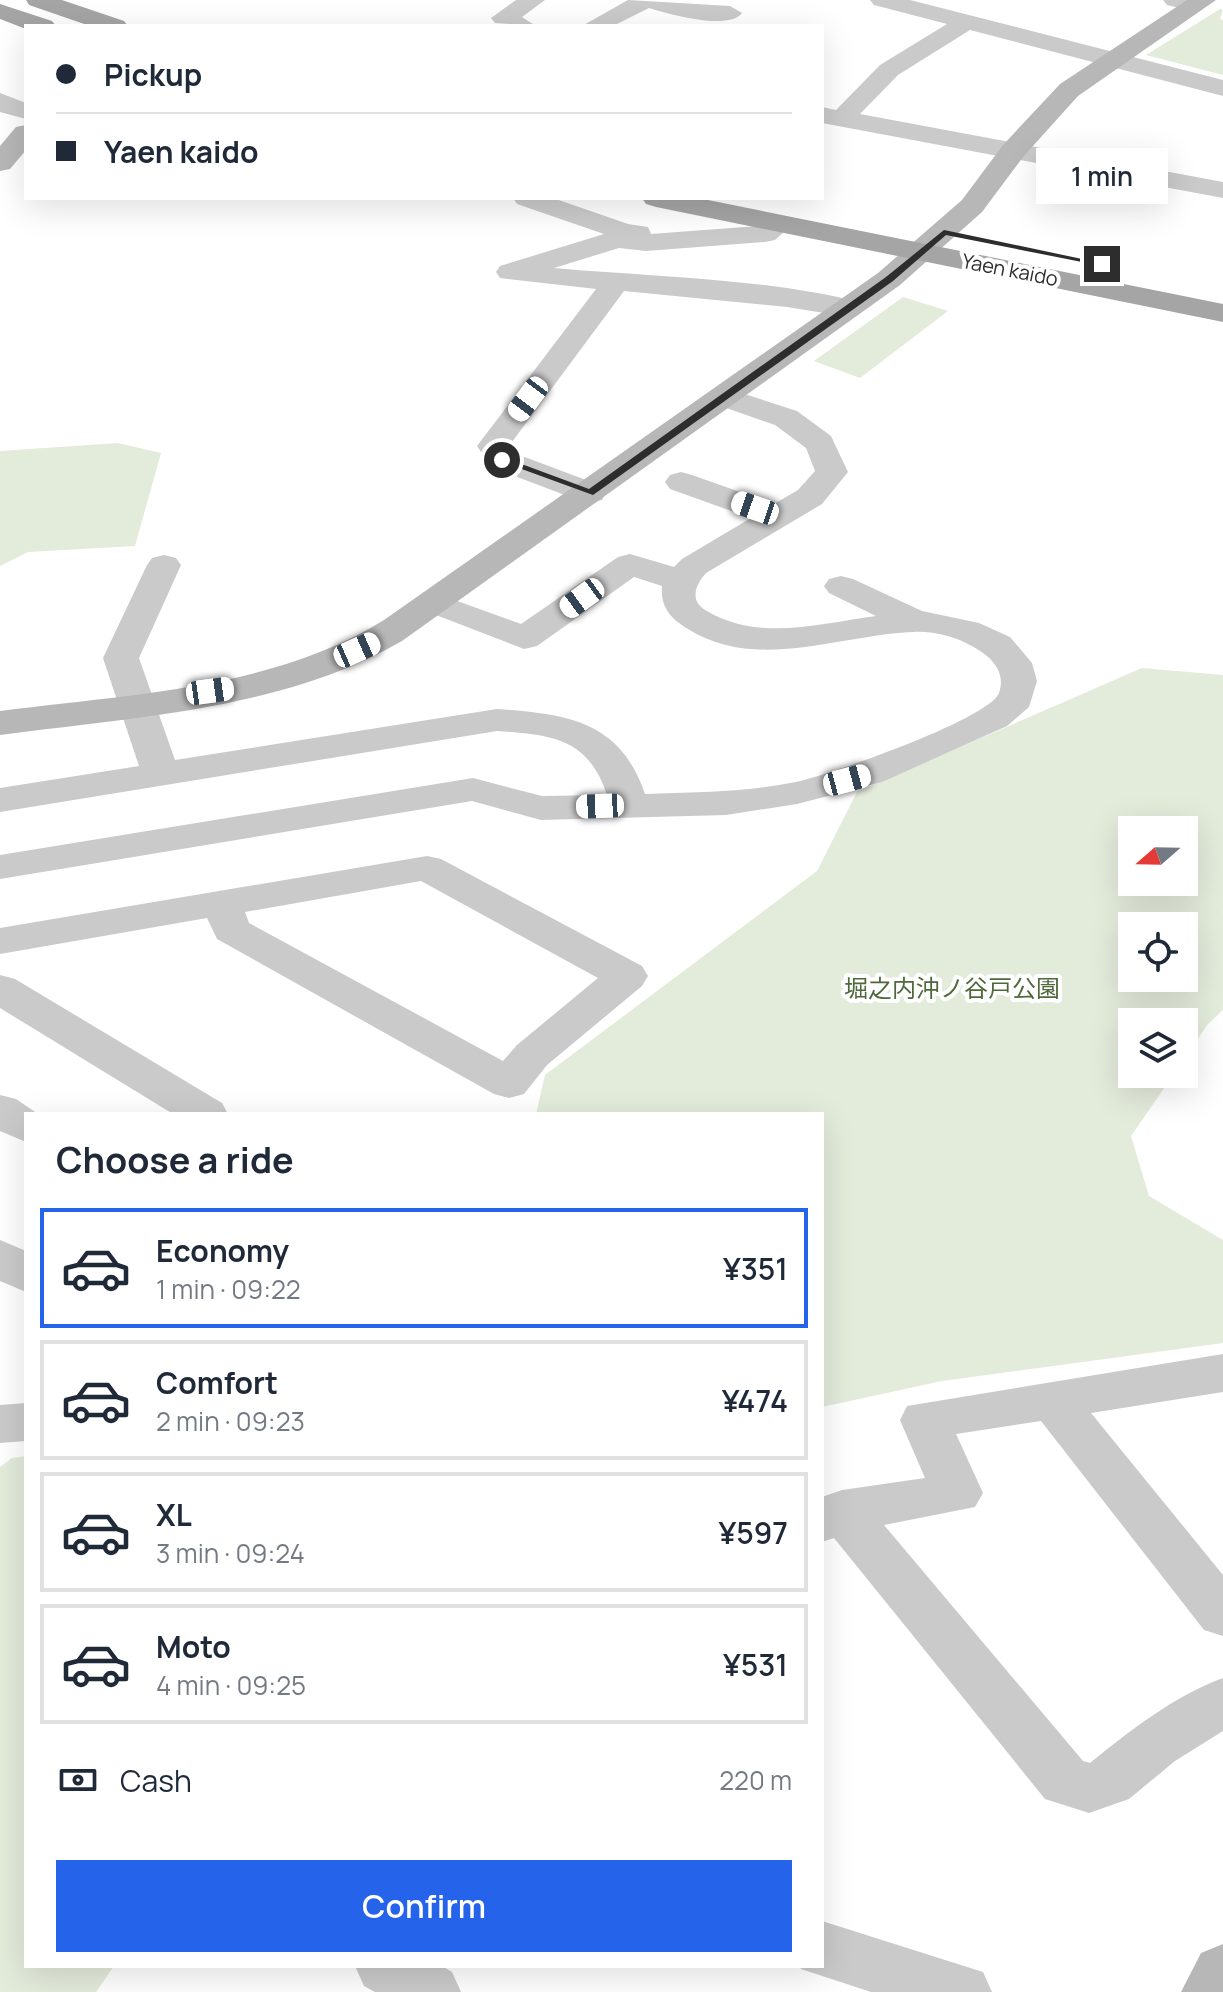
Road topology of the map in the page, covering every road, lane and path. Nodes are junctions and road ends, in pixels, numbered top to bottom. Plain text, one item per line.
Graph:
1 (533, 0) edge
2 (647, 0) edge
3 (882, 0) edge
4 (1192, 2) edge
5 (50, 8) edge
6 (0, 11) edge
7 (733, 13) edge
8 (968, 21) junction
9 (108, 24) edge
10 (519, 24) edge
11 (598, 24) edge
12 (1113, 59) junction
13 (1223, 88) edge
14 (0, 101) edge
15 (24, 110) edge
16 (832, 116) edge
17 (24, 135) edge
18 (1013, 151) junction
19 (0, 163) edge
20 (1221, 187) edge
21 (533, 200) edge
22 (691, 200) edge
23 (777, 205) edge
24 (663, 234) dead end
25 (933, 242) junction
26 (616, 282) junction
27 (1223, 288) edge
28 (849, 308) junction
29 (1223, 313) edge
30 (726, 397) junction
31 (681, 482) dead end
32 (590, 493) junction
33 (779, 517) junction
34 (164, 565) dead end
35 (680, 581) junction
36 (841, 586) dead end
37 (435, 603) junction
38 (914, 621) junction
39 (135, 703) junction
40 (0, 723) edge
41 (161, 774) junction
42 (0, 800) edge
43 (630, 806) junction
44 (0, 867) edge
45 (222, 904) junction
46 (0, 941) edge
47 (0, 989) edge
48 (0, 1110) edge
49 (203, 1112) edge
50 (24, 1126) edge
51 (0, 1257) edge
52 (24, 1274) edge
53 (1223, 1373) edge
54 (1054, 1402) junction
55 (832, 1516) edge
56 (1223, 1614) edge
57 (1223, 1702) edge
58 (824, 1950) edge
59 (389, 1968) edge
60 (1223, 1974) edge
61 (431, 1992) edge
62 (962, 1992) edge
63 (1213, 1992) edge

1 - 10 street
2 - 7 street
2 - 11 street
3 - 8 street
4 - 12 street
5 - 6 main road
5 - 9 main road
8 - 12 street
8 - 16 street
12 - 13 street
12 - 18 street
14 - 15 street
16 - 18 street
17 - 19 street
18 - 20 street
18 - 25 street
21 - 24 street
22 - 23 main road, Yaen kaido
23 - 25 main road, Yaen kaido
23 - 26 street
25 - 27 main road, Yaen kaido
25 - 28 street
25 - 29 main road, Yaen kaido
26 - 28 street
26 - 32 street
28 - 30 street
30 - 32 street
30 - 33 street
31 - 33 street
32 - 37 street
33 - 35 street
34 - 39 street
35 - 37 street
35 - 38 street
36 - 38 street
37 - 39 street
38 - 43 street
39 - 40 street
39 - 41 street
41 - 42 street
41 - 43 street
43 - 44 street
45 - 45 street
45 - 46 street
47 - 49 street
48 - 50 street
51 - 52 street
53 - 54 street
54 - 55 street
54 - 56 street
55 - 57 street
58 - 62 street
59 - 61 street
60 - 63 street

